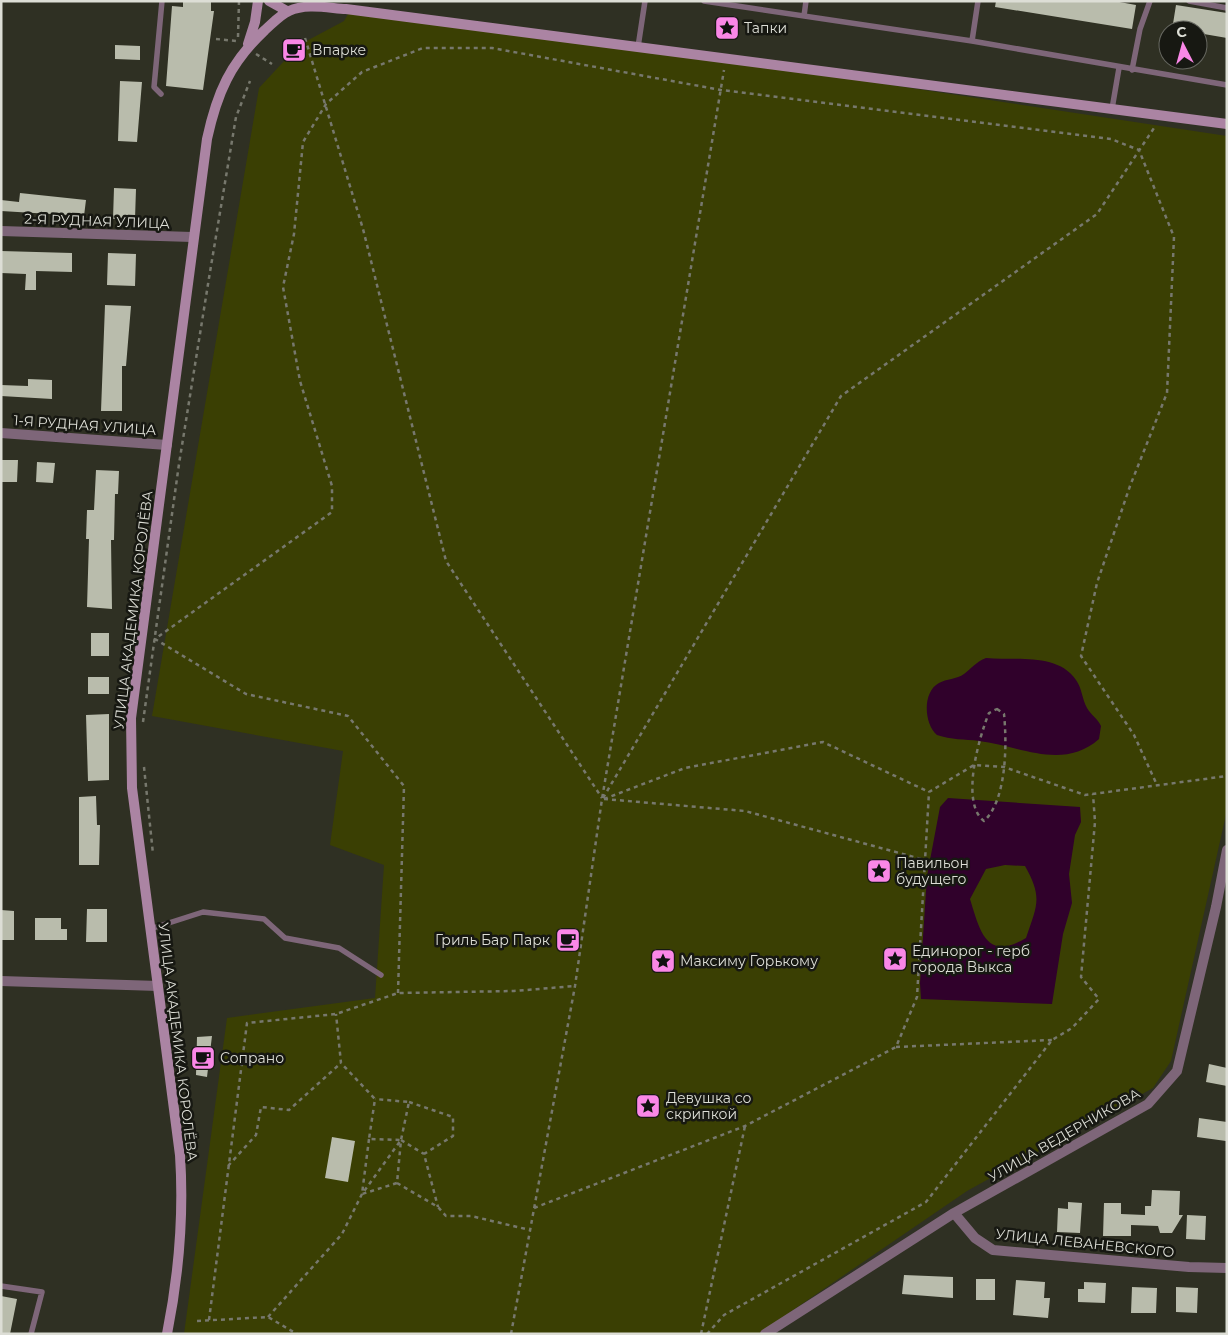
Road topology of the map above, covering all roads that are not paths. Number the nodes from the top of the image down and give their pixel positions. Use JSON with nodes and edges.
{"nodes":[{"id":1,"x":162,"y":1,"type":"edge"},
{"id":2,"x":258,"y":1,"type":"edge"},
{"id":3,"x":269,"y":1,"type":"edge"},
{"id":4,"x":645,"y":1,"type":"edge"},
{"id":5,"x":704,"y":1,"type":"edge"},
{"id":6,"x":806,"y":1,"type":"edge"},
{"id":7,"x":978,"y":1,"type":"edge"},
{"id":8,"x":1150,"y":1,"type":"edge"},
{"id":9,"x":1189,"y":1,"type":"edge"},
{"id":10,"x":306,"y":4,"type":"edge"},
{"id":11,"x":343,"y":5,"type":"edge"},
{"id":12,"x":1227,"y":8,"type":"edge"},
{"id":13,"x":287,"y":11,"type":"junction"},
{"id":14,"x":804,"y":16,"type":"junction"},
{"id":15,"x":972,"y":41,"type":"junction"},
{"id":16,"x":638,"y":47,"type":"junction"},
{"id":17,"x":250,"y":50,"type":"junction"},
{"id":18,"x":1119,"y":68,"type":"junction"},
{"id":19,"x":1132,"y":70,"type":"junction"},
{"id":20,"x":1227,"y":85,"type":"edge"},
{"id":21,"x":161,"y":94,"type":"dead end"},
{"id":22,"x":1112,"y":109,"type":"junction"},
{"id":23,"x":1227,"y":124,"type":"edge"},
{"id":24,"x":1,"y":231,"type":"edge"},
{"id":25,"x":192,"y":238,"type":"junction"},
{"id":26,"x":1,"y":433,"type":"edge"},
{"id":27,"x":167,"y":445,"type":"junction"},
{"id":28,"x":1227,"y":850,"type":"edge"},
{"id":29,"x":150,"y":929,"type":"junction"},
{"id":30,"x":381,"y":974,"type":"dead end"},
{"id":31,"x":1,"y":981,"type":"edge"},
{"id":32,"x":158,"y":986,"type":"junction"},
{"id":33,"x":954,"y":1213,"type":"junction"},
{"id":34,"x":1227,"y":1268,"type":"edge"},
{"id":35,"x":1,"y":1286,"type":"edge"},
{"id":36,"x":31,"y":1334,"type":"edge"},
{"id":37,"x":166,"y":1334,"type":"edge"},
{"id":38,"x":765,"y":1334,"type":"edge"}],
"edges":[{"from":1,"to":21,"type":"lane"},
{"from":2,"to":17,"type":"street"},
{"from":3,"to":13,"type":"street"},
{"from":4,"to":16,"type":"lane"},
{"from":5,"to":14,"type":"lane"},
{"from":6,"to":14,"type":"lane"},
{"from":7,"to":15,"type":"lane"},
{"from":8,"to":19,"type":"lane"},
{"from":9,"to":12,"type":"lane"},
{"from":10,"to":11,"type":"street"},
{"from":10,"to":13,"type":"street"},
{"from":11,"to":16,"type":"street"},
{"from":13,"to":17,"type":"street"},
{"from":14,"to":15,"type":"lane"},
{"from":15,"to":18,"type":"lane"},
{"from":16,"to":22,"type":"street"},
{"from":17,"to":25,"type":"street","name":"УЛИЦА АКАДЕМИКА КОРОЛЁВА"},
{"from":18,"to":19,"type":"lane"},
{"from":18,"to":22,"type":"lane"},
{"from":19,"to":20,"type":"lane"},
{"from":22,"to":23,"type":"street"},
{"from":24,"to":25,"type":"street","name":"2-Я РУДНАЯ УЛИЦА"},
{"from":25,"to":27,"type":"street","name":"УЛИЦА АКАДЕМИКА КОРОЛЁВА"},
{"from":26,"to":27,"type":"street","name":"1-Я РУДНАЯ УЛИЦА"},
{"from":27,"to":29,"type":"street","name":"УЛИЦА АКАДЕМИКА КОРОЛЁВА"},
{"from":28,"to":33,"type":"street","name":"УЛИЦА ВЕДЕРНИКОВА"},
{"from":29,"to":30,"type":"lane"},
{"from":29,"to":32,"type":"street","name":"УЛИЦА АКАДЕМИКА КОРОЛЁВА"},
{"from":31,"to":32,"type":"street"},
{"from":32,"to":37,"type":"street","name":"УЛИЦА АКАДЕМИКА КОРОЛЁВА"},
{"from":33,"to":34,"type":"street","name":"УЛИЦА ЛЕВАНЕВСКОГО"},
{"from":33,"to":38,"type":"street","name":"УЛИЦА ВЕДЕРНИКОВА"},
{"from":35,"to":36,"type":"lane"}]}
